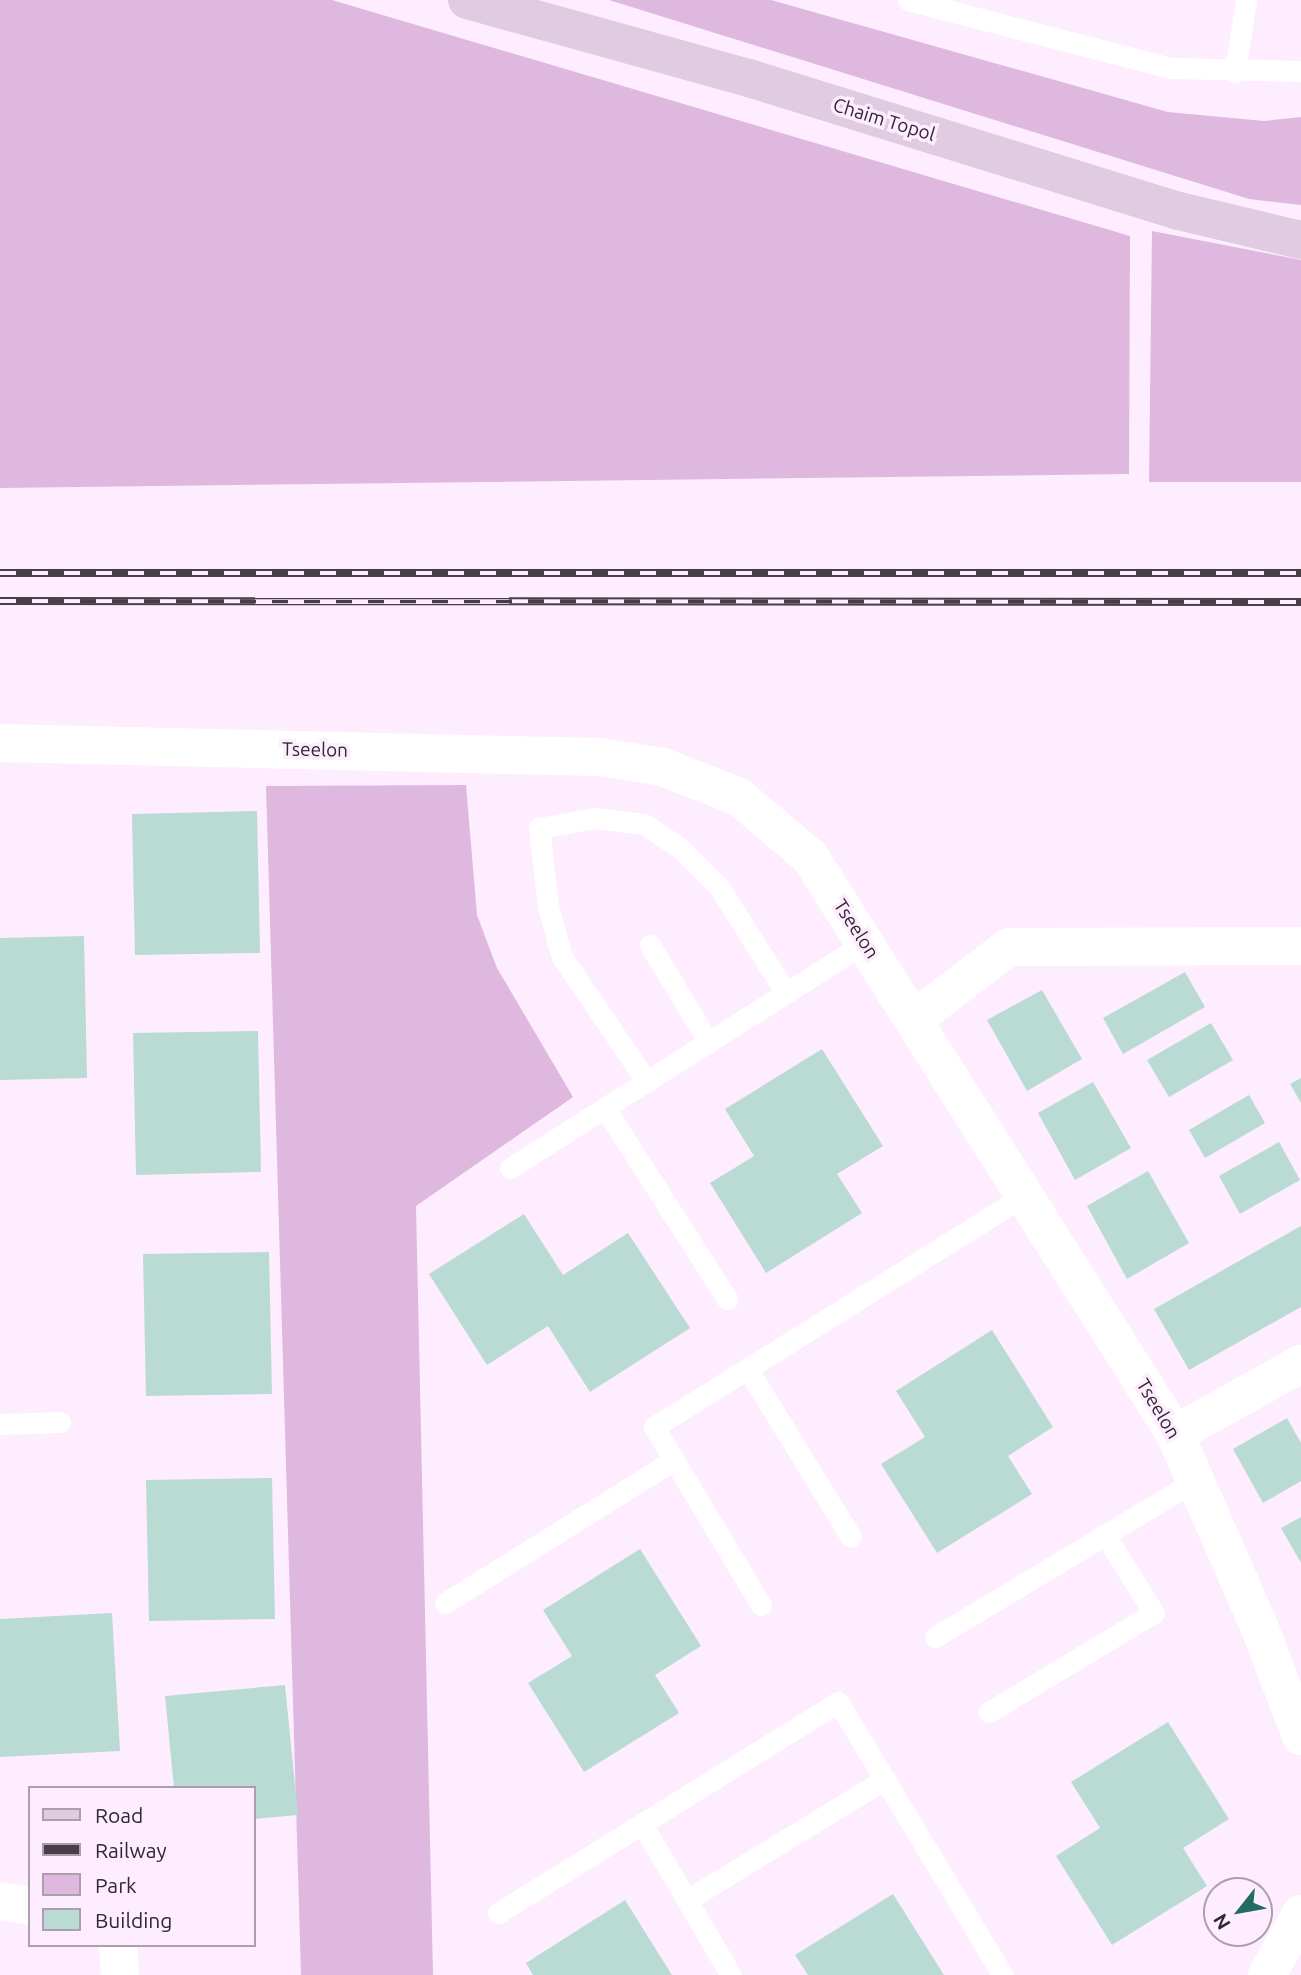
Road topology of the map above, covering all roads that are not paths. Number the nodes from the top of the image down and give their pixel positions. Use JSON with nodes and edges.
{"nodes":[{"id":1,"x":467,"y":0,"type":"edge"},
{"id":2,"x":908,"y":0,"type":"edge"},
{"id":3,"x":1246,"y":0,"type":"edge"},
{"id":4,"x":956,"y":7,"type":"edge"},
{"id":5,"x":1301,"y":71,"type":"edge"},
{"id":6,"x":1235,"y":72,"type":"junction"},
{"id":7,"x":1301,"y":240,"type":"edge"},
{"id":8,"x":0,"y":743,"type":"edge"},
{"id":9,"x":865,"y":943,"type":"junction"},
{"id":10,"x":650,"y":945,"type":"dead end"},
{"id":11,"x":1301,"y":946,"type":"edge"},
{"id":12,"x":786,"y":993,"type":"junction"},
{"id":13,"x":914,"y":1019,"type":"junction"},
{"id":14,"x":709,"y":1042,"type":"junction"},
{"id":15,"x":647,"y":1082,"type":"junction"},
{"id":16,"x":605,"y":1108,"type":"junction"},
{"id":17,"x":510,"y":1168,"type":"dead end"},
{"id":18,"x":1025,"y":1195,"type":"junction"},
{"id":19,"x":727,"y":1299,"type":"dead end"},
{"id":20,"x":1301,"y":1364,"type":"edge"},
{"id":21,"x":747,"y":1368,"type":"junction"},
{"id":22,"x":60,"y":1422,"type":"dead end"},
{"id":23,"x":0,"y":1424,"type":"edge"},
{"id":24,"x":1175,"y":1434,"type":"junction"},
{"id":25,"x":674,"y":1460,"type":"junction"},
{"id":26,"x":1195,"y":1481,"type":"junction"},
{"id":27,"x":1105,"y":1535,"type":"junction"},
{"id":28,"x":851,"y":1537,"type":"dead end"},
{"id":29,"x":445,"y":1603,"type":"dead end"},
{"id":30,"x":761,"y":1605,"type":"dead end"},
{"id":31,"x":935,"y":1637,"type":"dead end"},
{"id":32,"x":989,"y":1712,"type":"dead end"},
{"id":33,"x":1301,"y":1736,"type":"edge"},
{"id":34,"x":885,"y":1779,"type":"junction"},
{"id":35,"x":642,"y":1824,"type":"junction"},
{"id":36,"x":687,"y":1900,"type":"junction"},
{"id":37,"x":0,"y":1901,"type":"edge"},
{"id":38,"x":28,"y":1906,"type":"edge"},
{"id":39,"x":498,"y":1913,"type":"dead end"},
{"id":40,"x":1301,"y":1914,"type":"edge"},
{"id":41,"x":118,"y":1947,"type":"edge"},
{"id":42,"x":120,"y":1975,"type":"edge"},
{"id":43,"x":731,"y":1975,"type":"edge"},
{"id":44,"x":1003,"y":1975,"type":"edge"},
{"id":45,"x":1267,"y":1975,"type":"edge"}],
"edges":[{"from":1,"to":7,"type":"street","name":"Chaim Topol"},
{"from":2,"to":4,"type":"lane"},
{"from":3,"to":6,"type":"lane"},
{"from":4,"to":6,"type":"lane"},
{"from":5,"to":6,"type":"lane"},
{"from":8,"to":9,"type":"street","name":"Tseelon"},
{"from":9,"to":12,"type":"lane"},
{"from":9,"to":13,"type":"street","name":"Tseelon"},
{"from":10,"to":14,"type":"lane"},
{"from":11,"to":13,"type":"street"},
{"from":12,"to":14,"type":"lane"},
{"from":12,"to":15,"type":"lane"},
{"from":13,"to":18,"type":"street","name":"Tseelon"},
{"from":14,"to":15,"type":"lane"},
{"from":15,"to":16,"type":"lane"},
{"from":16,"to":17,"type":"lane"},
{"from":16,"to":19,"type":"lane"},
{"from":18,"to":21,"type":"lane"},
{"from":18,"to":24,"type":"street","name":"Tseelon"},
{"from":20,"to":24,"type":"street"},
{"from":21,"to":25,"type":"lane"},
{"from":21,"to":28,"type":"lane"},
{"from":22,"to":23,"type":"lane"},
{"from":24,"to":26,"type":"street","name":"Tseelon"},
{"from":25,"to":29,"type":"lane"},
{"from":25,"to":30,"type":"lane"},
{"from":26,"to":27,"type":"lane"},
{"from":26,"to":33,"type":"street","name":"Tseelon"},
{"from":27,"to":31,"type":"lane"},
{"from":27,"to":32,"type":"lane"},
{"from":34,"to":35,"type":"lane"},
{"from":34,"to":36,"type":"lane"},
{"from":34,"to":44,"type":"lane"},
{"from":35,"to":36,"type":"lane"},
{"from":35,"to":39,"type":"lane"},
{"from":36,"to":43,"type":"lane"},
{"from":37,"to":38,"type":"street"},
{"from":40,"to":45,"type":"street"},
{"from":41,"to":42,"type":"street"}]}
